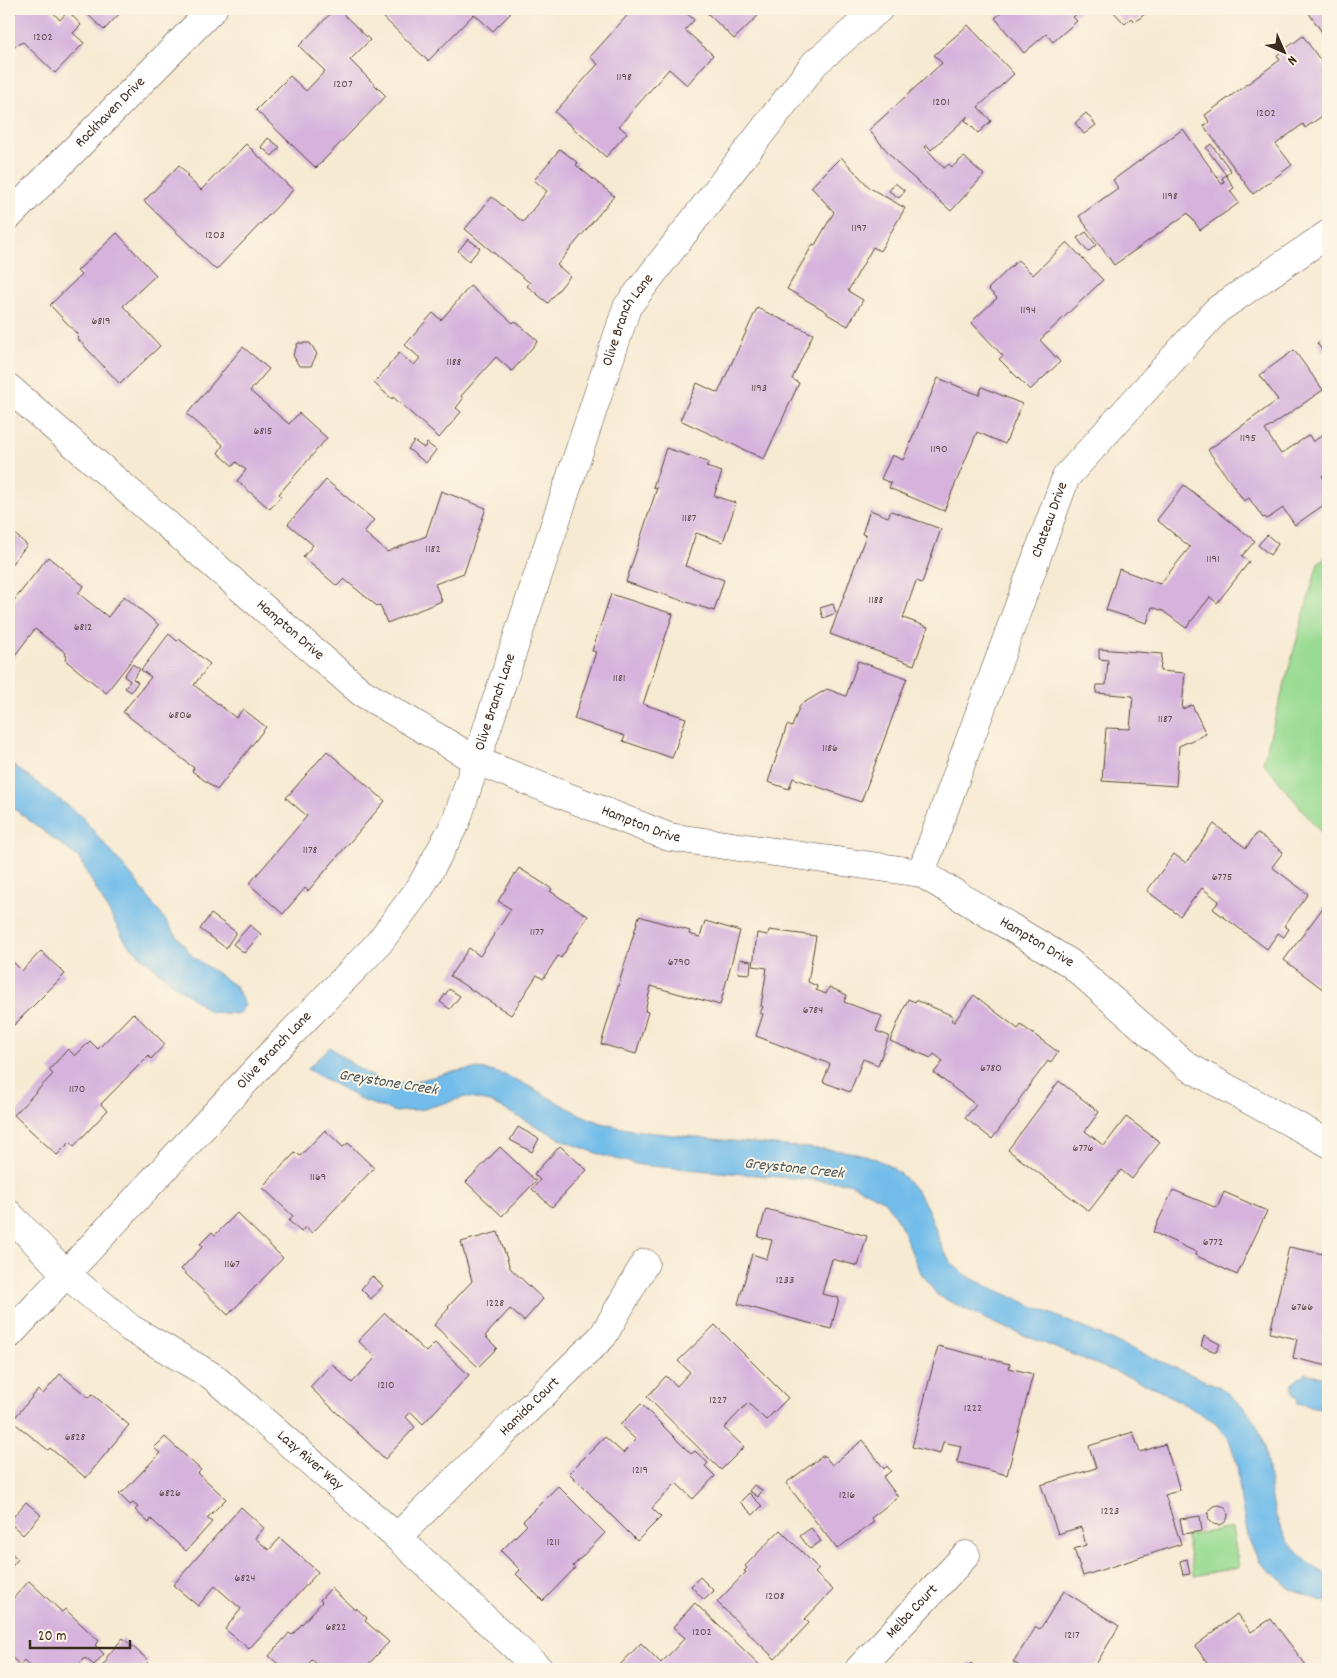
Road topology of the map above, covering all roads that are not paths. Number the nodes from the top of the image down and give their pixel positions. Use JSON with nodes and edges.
{"nodes":[{"id":1,"x":213,"y":9,"type":"edge"},
{"id":2,"x":879,"y":9,"type":"edge"},
{"id":3,"x":9,"y":216,"type":"edge"},
{"id":4,"x":1328,"y":234,"type":"edge"},
{"id":5,"x":9,"y":388,"type":"edge"},
{"id":6,"x":477,"y":761,"type":"junction"},
{"id":7,"x":921,"y":873,"type":"junction"},
{"id":8,"x":1328,"y":1143,"type":"edge"},
{"id":9,"x":9,"y":1214,"type":"edge"},
{"id":10,"x":644,"y":1262,"type":"dead end"},
{"id":11,"x":66,"y":1274,"type":"junction"},
{"id":12,"x":9,"y":1335,"type":"edge"},
{"id":13,"x":397,"y":1537,"type":"junction"},
{"id":14,"x":966,"y":1555,"type":"dead end"},
{"id":15,"x":539,"y":1669,"type":"edge"},
{"id":16,"x":859,"y":1669,"type":"edge"}],
"edges":[{"from":1,"to":3,"type":"street","name":"Rockhaven Drive"},
{"from":2,"to":6,"type":"street","name":"Olive Branch Lane"},
{"from":4,"to":7,"type":"street","name":"Chateau Drive"},
{"from":5,"to":6,"type":"street","name":"Hampton Drive"},
{"from":6,"to":7,"type":"street","name":"Hampton Drive"},
{"from":6,"to":11,"type":"street","name":"Olive Branch Lane"},
{"from":7,"to":8,"type":"street","name":"Hampton Drive"},
{"from":9,"to":11,"type":"street","name":"Lazy River Way"},
{"from":10,"to":13,"type":"street","name":"Hamida Court"},
{"from":11,"to":12,"type":"street","name":"Olive Branch Lane"},
{"from":11,"to":13,"type":"street","name":"Lazy River Way"},
{"from":13,"to":15,"type":"street","name":"Lazy River Way"},
{"from":14,"to":16,"type":"street","name":"Melba Court"}]}
